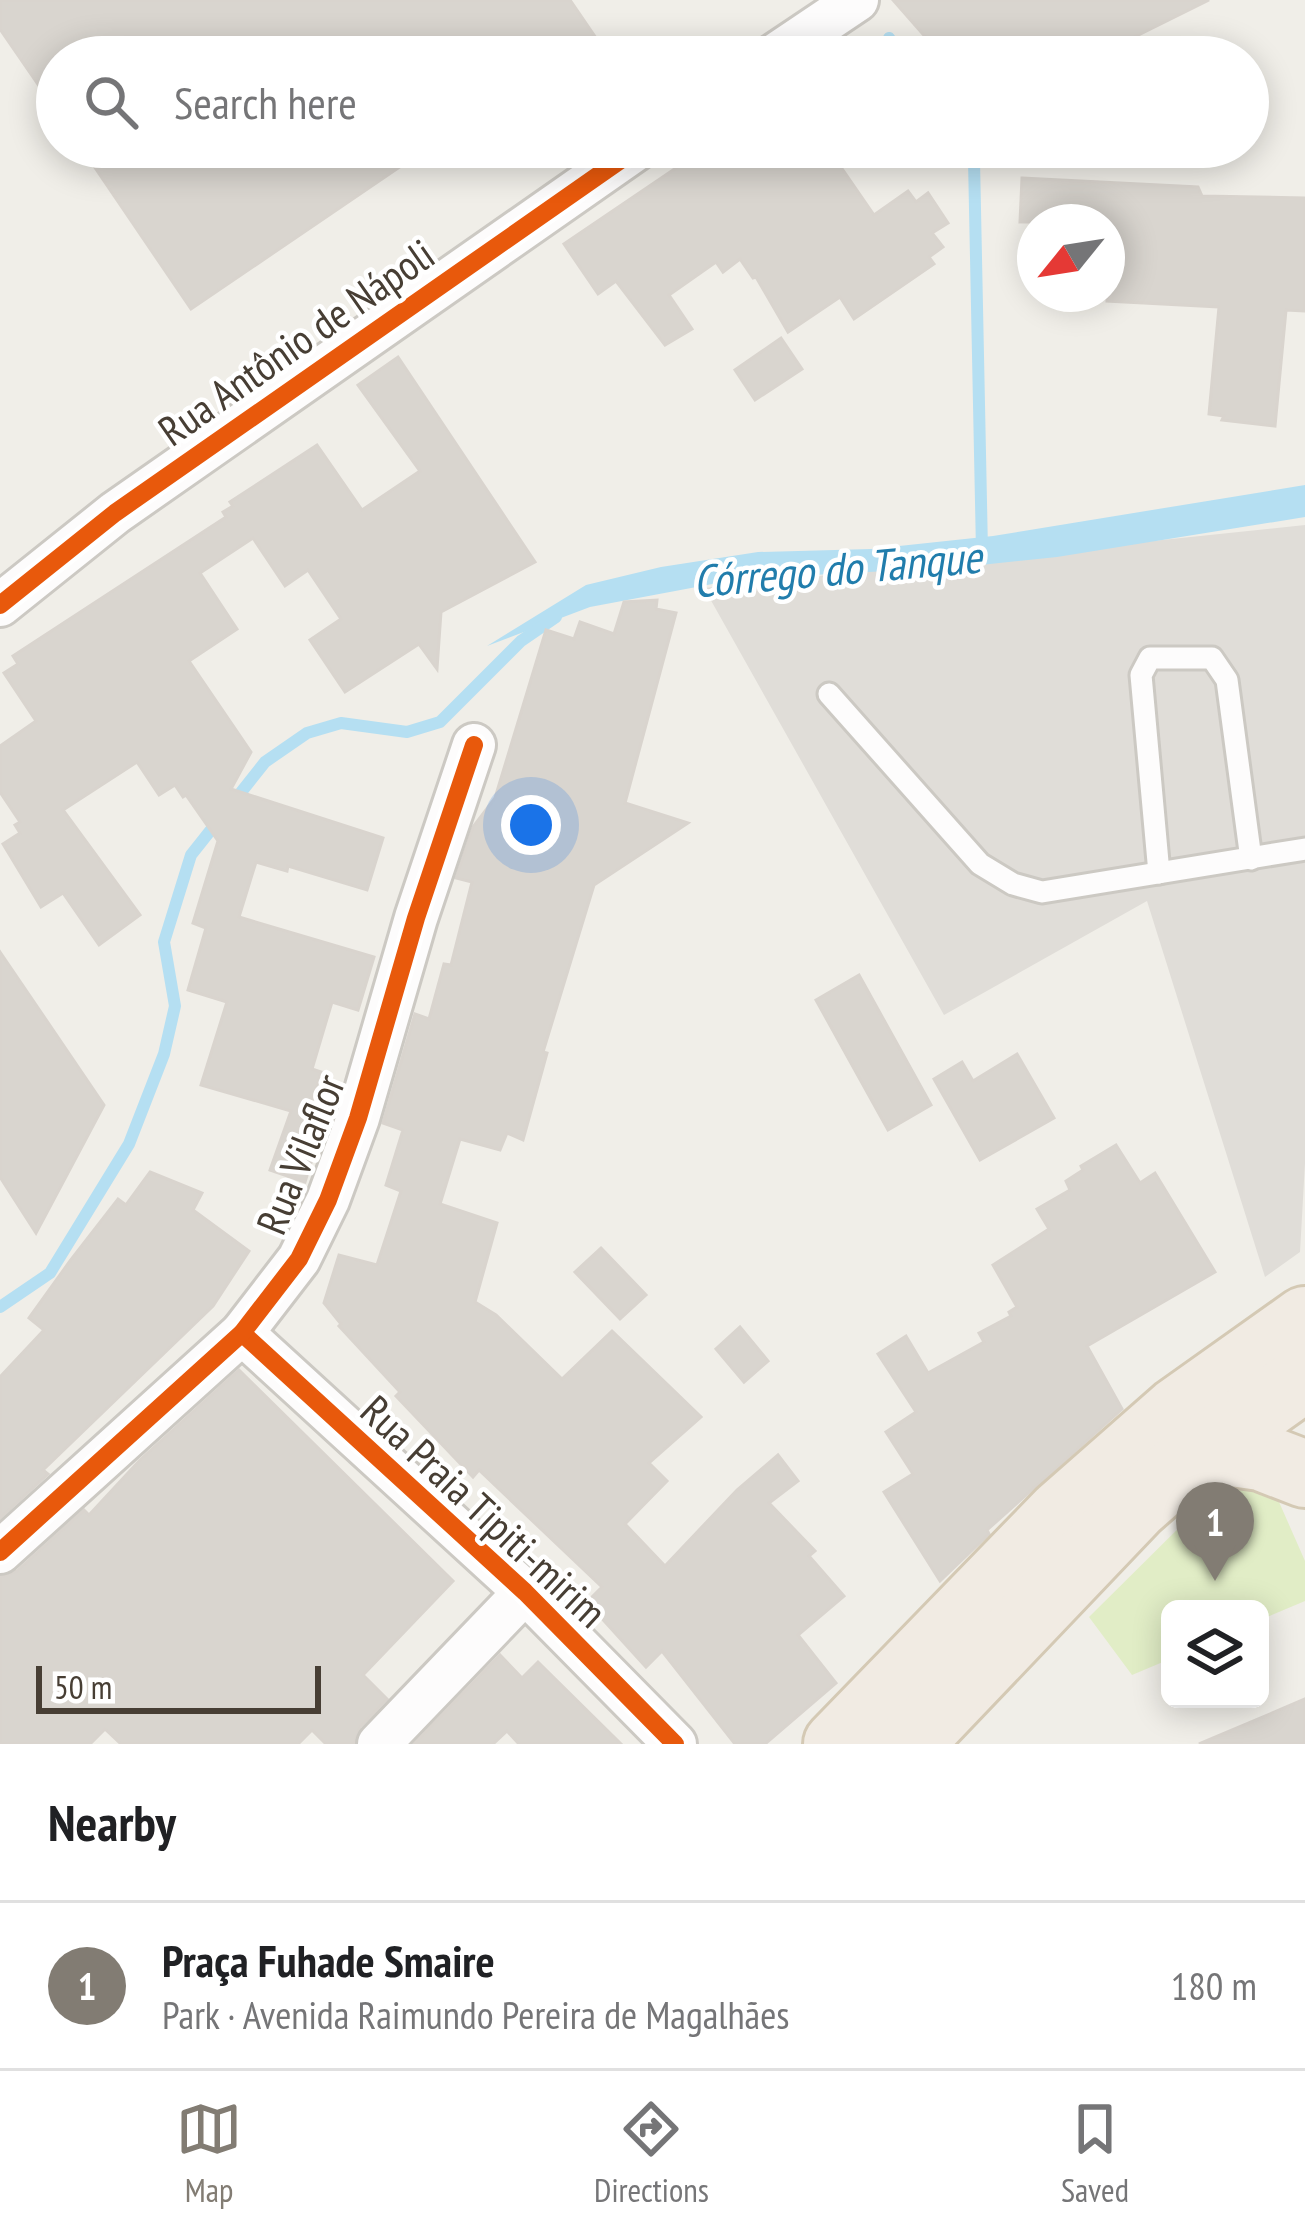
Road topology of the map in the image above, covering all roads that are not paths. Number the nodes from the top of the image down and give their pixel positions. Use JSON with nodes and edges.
{"nodes":[{"id":1,"x":857,"y":0,"type":"edge"},
{"id":2,"x":803,"y":36,"type":"edge"},
{"id":3,"x":609,"y":168,"type":"edge"},
{"id":4,"x":0,"y":605,"type":"edge"},
{"id":5,"x":829,"y":694,"type":"dead end"},
{"id":6,"x":474,"y":745,"type":"dead end"},
{"id":7,"x":1305,"y":849,"type":"edge"},
{"id":8,"x":1251,"y":859,"type":"junction"},
{"id":9,"x":1160,"y":873,"type":"junction"},
{"id":10,"x":1305,"y":1320,"type":"edge"},
{"id":11,"x":242,"y":1334,"type":"junction"},
{"id":12,"x":1297,"y":1373,"type":"edge"},
{"id":13,"x":1204,"y":1449,"type":"junction"},
{"id":14,"x":1305,"y":1474,"type":"edge"},
{"id":15,"x":0,"y":1552,"type":"edge"},
{"id":16,"x":525,"y":1592,"type":"junction"},
{"id":17,"x":874,"y":1737,"type":"edge"},
{"id":18,"x":379,"y":1744,"type":"edge"},
{"id":19,"x":675,"y":1744,"type":"edge"}],
"edges":[{"from":1,"to":2,"type":"street"},
{"from":3,"to":4,"type":"street","name":"Rua Antônio de Nápoli"},
{"from":5,"to":9,"type":"lane"},
{"from":6,"to":11,"type":"street","name":"Rua Vilaflor"},
{"from":7,"to":8,"type":"lane"},
{"from":8,"to":9,"type":"lane"},
{"from":8,"to":9,"type":"lane"},
{"from":10,"to":17,"type":"main road"},
{"from":11,"to":15,"type":"street","name":"Rua Vilaflor"},
{"from":11,"to":16,"type":"street","name":"Rua Praia Tipiti-mirim"},
{"from":12,"to":13,"type":"main road"},
{"from":13,"to":14,"type":"main road"},
{"from":13,"to":17,"type":"main road"},
{"from":16,"to":18,"type":"street"},
{"from":16,"to":19,"type":"street","name":"Rua Praia Tipiti-mirim"}]}
